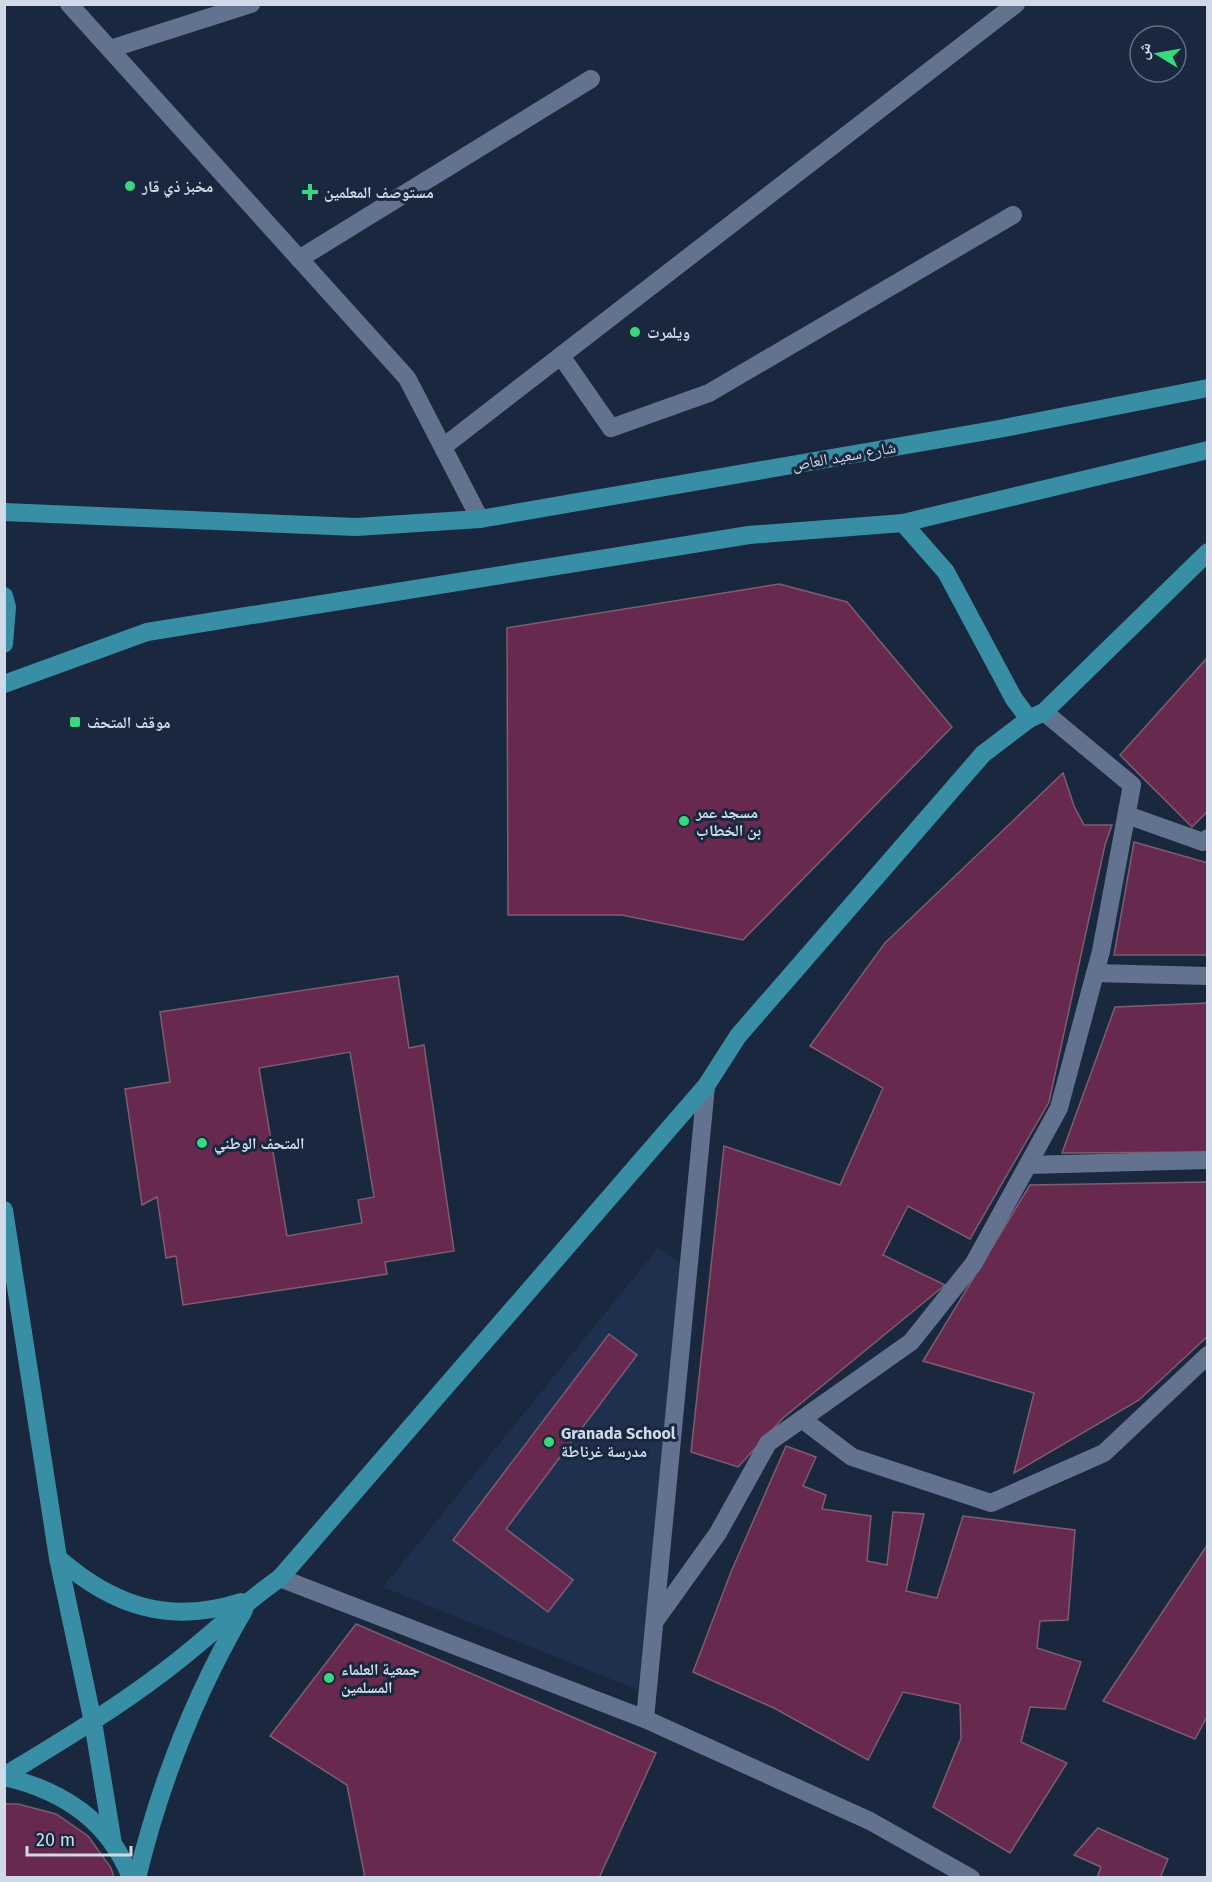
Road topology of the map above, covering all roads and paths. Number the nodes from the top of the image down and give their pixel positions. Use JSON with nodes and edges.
{"nodes":[{"id":1,"x":69,"y":4,"type":"edge"},
{"id":2,"x":251,"y":4,"type":"edge"},
{"id":3,"x":1016,"y":4,"type":"edge"},
{"id":4,"x":110,"y":49,"type":"junction"},
{"id":5,"x":591,"y":79,"type":"dead end"},
{"id":6,"x":1013,"y":214,"type":"dead end"},
{"id":7,"x":299,"y":259,"type":"junction"},
{"id":8,"x":561,"y":356,"type":"junction"},
{"id":9,"x":1208,"y":388,"type":"edge"},
{"id":10,"x":443,"y":447,"type":"junction"},
{"id":11,"x":1208,"y":450,"type":"edge"},
{"id":12,"x":4,"y":512,"type":"edge"},
{"id":13,"x":480,"y":519,"type":"junction"},
{"id":14,"x":903,"y":523,"type":"junction"},
{"id":15,"x":1208,"y":552,"type":"edge"},
{"id":16,"x":4,"y":596,"type":"edge"},
{"id":17,"x":4,"y":644,"type":"edge"},
{"id":18,"x":4,"y":684,"type":"edge"},
{"id":19,"x":1036,"y":716,"type":"junction"},
{"id":20,"x":1127,"y":815,"type":"junction"},
{"id":21,"x":1208,"y":838,"type":"edge"},
{"id":22,"x":1095,"y":974,"type":"junction"},
{"id":23,"x":1208,"y":976,"type":"edge"},
{"id":24,"x":706,"y":1086,"type":"junction"},
{"id":25,"x":1208,"y":1160,"type":"edge"},
{"id":26,"x":1028,"y":1165,"type":"junction"},
{"id":27,"x":4,"y":1210,"type":"edge"},
{"id":28,"x":1208,"y":1355,"type":"edge"},
{"id":29,"x":803,"y":1420,"type":"junction"},
{"id":30,"x":58,"y":1558,"type":"junction"},
{"id":31,"x":280,"y":1578,"type":"junction"},
{"id":32,"x":251,"y":1599,"type":"junction"},
{"id":33,"x":655,"y":1621,"type":"junction"},
{"id":34,"x":645,"y":1719,"type":"junction"},
{"id":35,"x":93,"y":1722,"type":"junction"},
{"id":36,"x":4,"y":1776,"type":"edge"},
{"id":37,"x":113,"y":1844,"type":"junction"},
{"id":38,"x":131,"y":1878,"type":"edge"},
{"id":39,"x":137,"y":1878,"type":"edge"},
{"id":40,"x":970,"y":1878,"type":"edge"}],
"edges":[{"from":1,"to":4,"type":"street"},
{"from":2,"to":4,"type":"street"},
{"from":3,"to":8,"type":"street"},
{"from":4,"to":7,"type":"street"},
{"from":5,"to":7,"type":"street"},
{"from":6,"to":8,"type":"street"},
{"from":7,"to":10,"type":"street"},
{"from":8,"to":10,"type":"street"},
{"from":9,"to":13,"type":"main road","name":"شارع سعيد العاص"},
{"from":10,"to":13,"type":"street"},
{"from":11,"to":14,"type":"main road"},
{"from":12,"to":13,"type":"main road","name":"شارع سعيد العاص"},
{"from":14,"to":18,"type":"main road"},
{"from":14,"to":19,"type":"main road"},
{"from":15,"to":19,"type":"main road"},
{"from":16,"to":17,"type":"main road"},
{"from":19,"to":20,"type":"street"},
{"from":19,"to":24,"type":"main road"},
{"from":20,"to":21,"type":"street"},
{"from":20,"to":22,"type":"street"},
{"from":22,"to":23,"type":"street"},
{"from":22,"to":26,"type":"street"},
{"from":24,"to":31,"type":"main road"},
{"from":24,"to":33,"type":"street"},
{"from":25,"to":26,"type":"street"},
{"from":26,"to":29,"type":"street"},
{"from":27,"to":30,"type":"main road"},
{"from":28,"to":29,"type":"street"},
{"from":29,"to":33,"type":"street"},
{"from":30,"to":32,"type":"main road"},
{"from":30,"to":35,"type":"main road"},
{"from":31,"to":32,"type":"main road"},
{"from":31,"to":34,"type":"street"},
{"from":32,"to":35,"type":"main road"},
{"from":32,"to":39,"type":"main road"},
{"from":33,"to":34,"type":"street"},
{"from":34,"to":40,"type":"street"},
{"from":35,"to":36,"type":"main road"},
{"from":35,"to":37,"type":"main road"},
{"from":36,"to":37,"type":"main road"},
{"from":37,"to":38,"type":"main road"}]}
